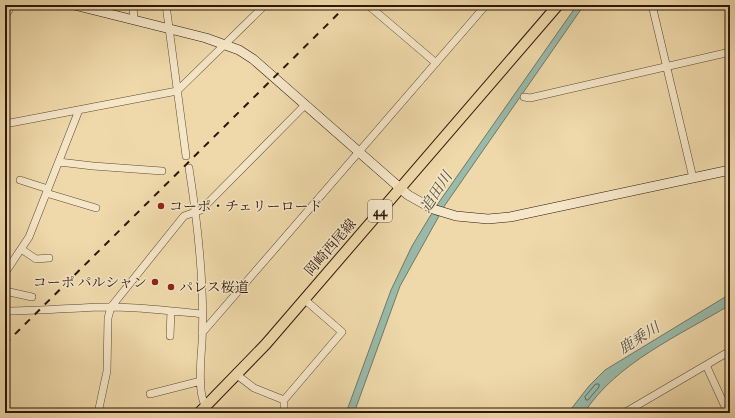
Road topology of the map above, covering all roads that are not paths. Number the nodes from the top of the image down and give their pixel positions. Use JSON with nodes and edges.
{"nodes":[{"id":1,"x":12,"y":5,"type":"edge"},
{"id":2,"x":74,"y":5,"type":"edge"},
{"id":3,"x":133,"y":5,"type":"edge"},
{"id":4,"x":166,"y":5,"type":"edge"},
{"id":5,"x":265,"y":5,"type":"edge"},
{"id":6,"x":368,"y":5,"type":"edge"},
{"id":7,"x":486,"y":5,"type":"edge"},
{"id":8,"x":558,"y":5,"type":"edge"},
{"id":9,"x":652,"y":5,"type":"edge"},
{"id":10,"x":5,"y":16,"type":"edge"},
{"id":11,"x":134,"y":20,"type":"junction"},
{"id":12,"x":169,"y":29,"type":"junction"},
{"id":13,"x":225,"y":45,"type":"junction"},
{"id":14,"x":730,"y":52,"type":"edge"},
{"id":15,"x":436,"y":63,"type":"junction"},
{"id":16,"x":667,"y":66,"type":"junction"},
{"id":17,"x":177,"y":91,"type":"junction"},
{"id":18,"x":524,"y":97,"type":"dead end"},
{"id":19,"x":305,"y":105,"type":"junction"},
{"id":20,"x":79,"y":110,"type":"junction"},
{"id":21,"x":5,"y":124,"type":"edge"},
{"id":22,"x":359,"y":152,"type":"junction"},
{"id":23,"x":186,"y":156,"type":"dead end"},
{"id":24,"x":58,"y":162,"type":"junction"},
{"id":25,"x":189,"y":168,"type":"dead end"},
{"id":26,"x":730,"y":170,"type":"edge"},
{"id":27,"x":162,"y":171,"type":"dead end"},
{"id":28,"x":693,"y":178,"type":"junction"},
{"id":29,"x":20,"y":180,"type":"dead end"},
{"id":30,"x":400,"y":189,"type":"junction"},
{"id":31,"x":47,"y":191,"type":"junction"},
{"id":32,"x":96,"y":208,"type":"dead end"},
{"id":33,"x":196,"y":212,"type":"junction"},
{"id":34,"x":21,"y":249,"type":"junction"},
{"id":35,"x":49,"y":258,"type":"dead end"},
{"id":36,"x":5,"y":273,"type":"edge"},
{"id":37,"x":5,"y":291,"type":"edge"},
{"id":38,"x":32,"y":297,"type":"dead end"},
{"id":39,"x":304,"y":299,"type":"junction"},
{"id":40,"x":111,"y":307,"type":"junction"},
{"id":41,"x":5,"y":311,"type":"edge"},
{"id":42,"x":171,"y":311,"type":"junction"},
{"id":43,"x":203,"y":314,"type":"junction"},
{"id":44,"x":202,"y":333,"type":"junction"},
{"id":45,"x":170,"y":336,"type":"dead end"},
{"id":46,"x":730,"y":351,"type":"edge"},
{"id":47,"x":706,"y":365,"type":"junction"},
{"id":48,"x":237,"y":375,"type":"junction"},
{"id":49,"x":201,"y":381,"type":"junction"},
{"id":50,"x":150,"y":394,"type":"dead end"},
{"id":51,"x":284,"y":400,"type":"junction"},
{"id":52,"x":202,"y":410,"type":"edge"},
{"id":53,"x":98,"y":413,"type":"edge"},
{"id":54,"x":284,"y":413,"type":"edge"},
{"id":55,"x":624,"y":413,"type":"edge"},
{"id":56,"x":728,"y":413,"type":"edge"}],
"edges":[{"from":1,"to":10,"type":"street"},
{"from":2,"to":11,"type":"street"},
{"from":3,"to":11,"type":"street"},
{"from":4,"to":12,"type":"street"},
{"from":5,"to":13,"type":"street"},
{"from":6,"to":15,"type":"street"},
{"from":7,"to":15,"type":"street"},
{"from":8,"to":30,"type":"main road","name":"岡崎西尾線","number":"44"},
{"from":9,"to":16,"type":"street"},
{"from":11,"to":12,"type":"street"},
{"from":12,"to":13,"type":"street"},
{"from":12,"to":17,"type":"street"},
{"from":13,"to":17,"type":"street"},
{"from":13,"to":19,"type":"street"},
{"from":14,"to":16,"type":"street"},
{"from":15,"to":22,"type":"street"},
{"from":16,"to":18,"type":"street"},
{"from":16,"to":28,"type":"street"},
{"from":17,"to":20,"type":"street"},
{"from":17,"to":23,"type":"street"},
{"from":19,"to":22,"type":"street"},
{"from":19,"to":33,"type":"street"},
{"from":20,"to":21,"type":"street"},
{"from":20,"to":24,"type":"street"},
{"from":22,"to":30,"type":"street"},
{"from":22,"to":44,"type":"street"},
{"from":24,"to":27,"type":"street"},
{"from":24,"to":31,"type":"street"},
{"from":25,"to":33,"type":"street"},
{"from":26,"to":28,"type":"street"},
{"from":28,"to":30,"type":"street"},
{"from":29,"to":31,"type":"street"},
{"from":30,"to":39,"type":"main road","name":"岡崎西尾線","number":"44"},
{"from":31,"to":32,"type":"street"},
{"from":31,"to":34,"type":"street"},
{"from":33,"to":40,"type":"street"},
{"from":33,"to":43,"type":"street"},
{"from":34,"to":35,"type":"street"},
{"from":34,"to":36,"type":"street"},
{"from":37,"to":38,"type":"street"},
{"from":39,"to":48,"type":"main road","name":"岡崎西尾線","number":"44"},
{"from":39,"to":51,"type":"street"},
{"from":40,"to":41,"type":"street"},
{"from":40,"to":42,"type":"street"},
{"from":40,"to":53,"type":"street"},
{"from":42,"to":43,"type":"street"},
{"from":42,"to":45,"type":"street"},
{"from":43,"to":44,"type":"street"},
{"from":44,"to":49,"type":"street"},
{"from":46,"to":47,"type":"street"},
{"from":47,"to":55,"type":"street"},
{"from":47,"to":56,"type":"street"},
{"from":48,"to":51,"type":"street"},
{"from":48,"to":52,"type":"main road","name":"岡崎西尾線","number":"44"},
{"from":49,"to":50,"type":"street"},
{"from":49,"to":52,"type":"street"},
{"from":51,"to":54,"type":"street"}]}
